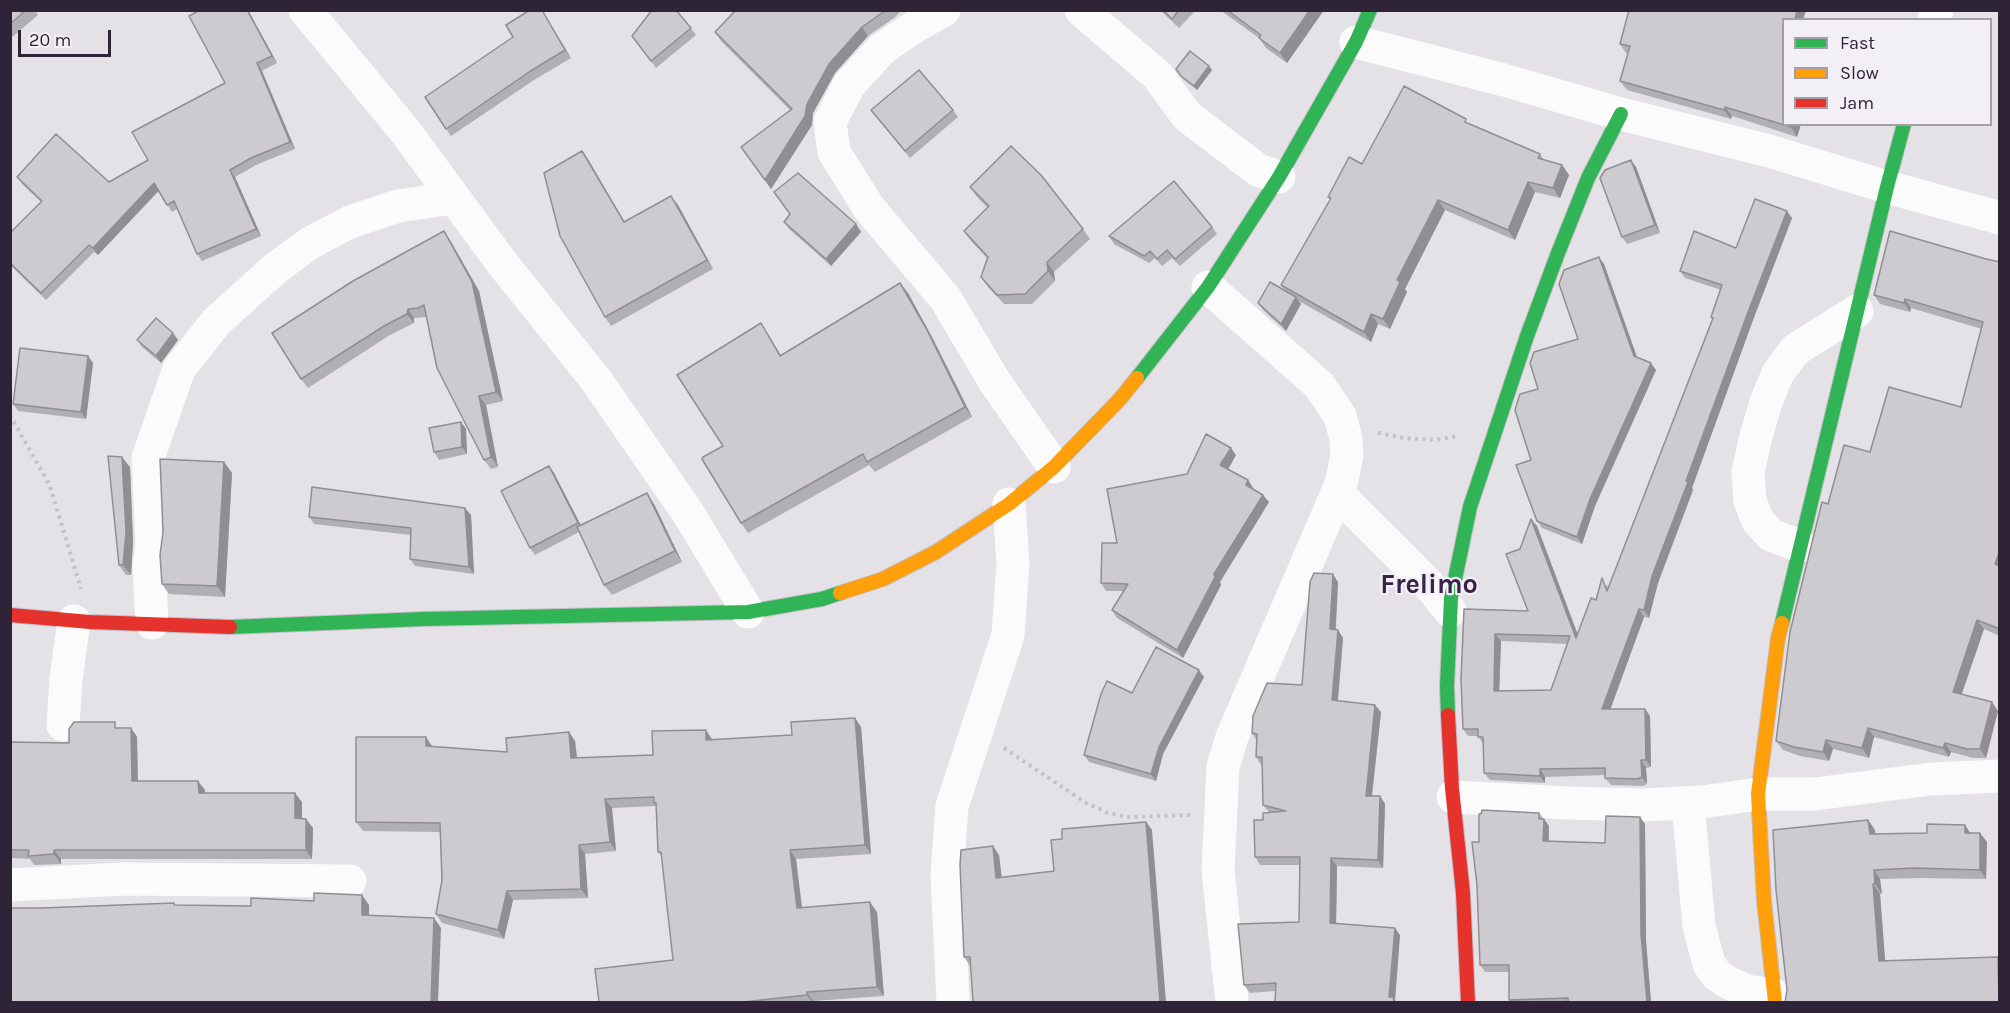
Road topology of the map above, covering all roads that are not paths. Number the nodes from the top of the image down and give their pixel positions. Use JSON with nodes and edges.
{"nodes":[{"id":1,"x":305,"y":10,"type":"edge"},
{"id":2,"x":944,"y":10,"type":"edge"},
{"id":3,"x":1081,"y":10,"type":"edge"},
{"id":4,"x":1370,"y":10,"type":"edge"},
{"id":5,"x":1356,"y":42,"type":"junction"},
{"id":6,"x":1621,"y":114,"type":"junction"},
{"id":7,"x":1903,"y":126,"type":"edge"},
{"id":8,"x":1279,"y":177,"type":"junction"},
{"id":9,"x":1887,"y":187,"type":"junction"},
{"id":10,"x":454,"y":198,"type":"junction"},
{"id":11,"x":2000,"y":218,"type":"edge"},
{"id":12,"x":1208,"y":288,"type":"junction"},
{"id":13,"x":1857,"y":311,"type":"junction"},
{"id":14,"x":1054,"y":467,"type":"junction"},
{"id":15,"x":1338,"y":493,"type":"junction"},
{"id":16,"x":1009,"y":504,"type":"junction"},
{"id":17,"x":1800,"y":546,"type":"junction"},
{"id":18,"x":1450,"y":611,"type":"junction"},
{"id":19,"x":748,"y":612,"type":"junction"},
{"id":20,"x":10,"y":615,"type":"edge"},
{"id":21,"x":82,"y":621,"type":"junction"},
{"id":22,"x":152,"y":623,"type":"junction"},
{"id":23,"x":63,"y":725,"type":"dead end"},
{"id":24,"x":2000,"y":776,"type":"edge"},
{"id":25,"x":1758,"y":794,"type":"junction"},
{"id":26,"x":1453,"y":797,"type":"junction"},
{"id":27,"x":1688,"y":803,"type":"junction"},
{"id":28,"x":350,"y":881,"type":"dead end"},
{"id":29,"x":10,"y":885,"type":"edge"},
{"id":30,"x":1775,"y":999,"type":"edge"},
{"id":31,"x":953,"y":1002,"type":"edge"},
{"id":32,"x":1232,"y":1002,"type":"edge"},
{"id":33,"x":1468,"y":1002,"type":"edge"}],
"edges":[{"from":1,"to":10,"type":"street"},
{"from":2,"to":14,"type":"street"},
{"from":3,"to":8,"type":"street"},
{"from":4,"to":5,"type":"street"},
{"from":5,"to":6,"type":"street"},
{"from":5,"to":8,"type":"street"},
{"from":6,"to":9,"type":"street"},
{"from":6,"to":18,"type":"street"},
{"from":7,"to":9,"type":"street"},
{"from":8,"to":12,"type":"street"},
{"from":9,"to":11,"type":"street"},
{"from":9,"to":13,"type":"street"},
{"from":10,"to":19,"type":"street"},
{"from":10,"to":22,"type":"street"},
{"from":12,"to":14,"type":"street"},
{"from":12,"to":15,"type":"street"},
{"from":13,"to":17,"type":"street"},
{"from":13,"to":17,"type":"street"},
{"from":14,"to":16,"type":"street"},
{"from":15,"to":18,"type":"street"},
{"from":15,"to":32,"type":"street"},
{"from":16,"to":19,"type":"street"},
{"from":16,"to":31,"type":"street"},
{"from":17,"to":25,"type":"street"},
{"from":18,"to":26,"type":"street"},
{"from":19,"to":22,"type":"street"},
{"from":20,"to":21,"type":"street"},
{"from":21,"to":22,"type":"street"},
{"from":21,"to":23,"type":"street"},
{"from":24,"to":25,"type":"street"},
{"from":25,"to":27,"type":"street"},
{"from":25,"to":30,"type":"street"},
{"from":26,"to":27,"type":"street"},
{"from":26,"to":33,"type":"street"},
{"from":27,"to":30,"type":"street"},
{"from":28,"to":29,"type":"street"}]}
